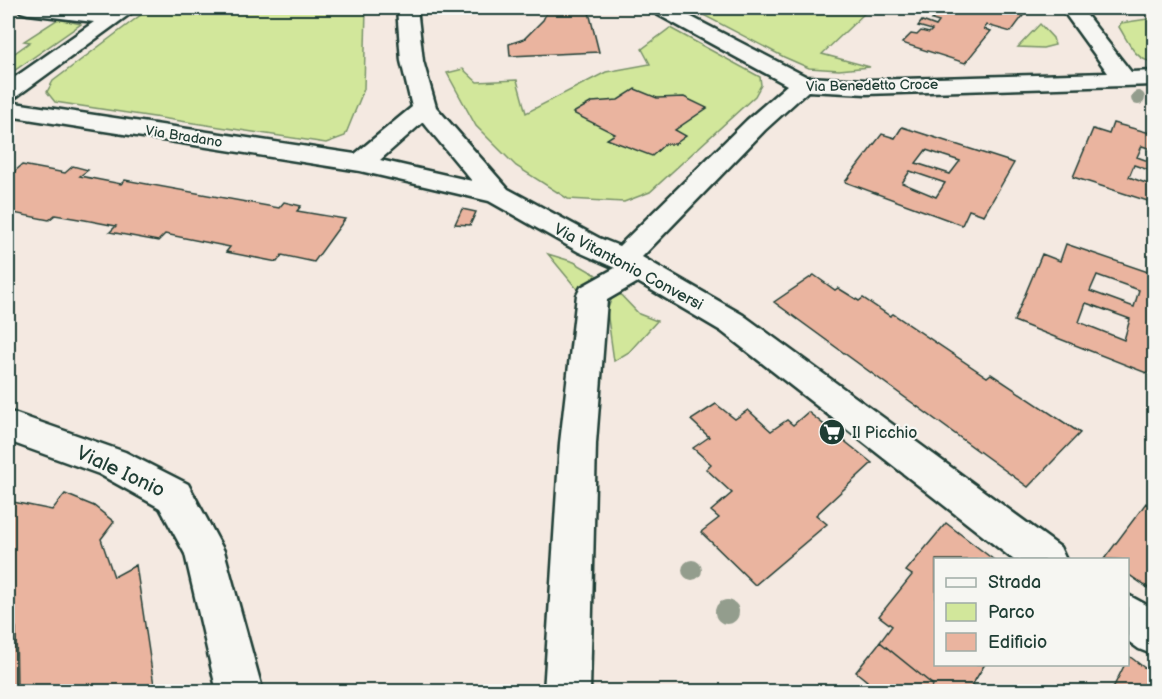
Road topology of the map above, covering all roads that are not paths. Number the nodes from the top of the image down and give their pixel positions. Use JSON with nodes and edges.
{"nodes":[{"id":1,"x":28,"y":8,"type":"edge"},
{"id":2,"x":407,"y":8,"type":"edge"},
{"id":3,"x":660,"y":8,"type":"edge"},
{"id":4,"x":1071,"y":8,"type":"edge"},
{"id":5,"x":120,"y":13,"type":"edge"},
{"id":6,"x":1124,"y":78,"type":"junction"},
{"id":7,"x":1155,"y":78,"type":"edge"},
{"id":8,"x":802,"y":84,"type":"junction"},
{"id":9,"x":8,"y":92,"type":"edge"},
{"id":10,"x":8,"y":110,"type":"edge"},
{"id":11,"x":424,"y":110,"type":"junction"},
{"id":12,"x":360,"y":163,"type":"junction"},
{"id":13,"x":498,"y":195,"type":"junction"},
{"id":14,"x":630,"y":263,"type":"junction"},
{"id":15,"x":8,"y":426,"type":"edge"},
{"id":16,"x":1043,"y":558,"type":"edge"},
{"id":17,"x":1129,"y":617,"type":"edge"},
{"id":18,"x":1155,"y":634,"type":"edge"},
{"id":19,"x":240,"y":692,"type":"edge"},
{"id":20,"x":567,"y":692,"type":"edge"}],
"edges":[{"from":1,"to":5,"type":"street"},
{"from":2,"to":11,"type":"street","name":"Via Vitantonio Conversi"},
{"from":3,"to":8,"type":"street"},
{"from":4,"to":6,"type":"street"},
{"from":5,"to":9,"type":"street"},
{"from":6,"to":7,"type":"street","name":"Via Benedetto Croce"},
{"from":6,"to":8,"type":"street","name":"Via Benedetto Croce"},
{"from":8,"to":14,"type":"street","name":"Via Benedetto Croce"},
{"from":10,"to":12,"type":"street","name":"Via Bradano"},
{"from":11,"to":12,"type":"street"},
{"from":11,"to":13,"type":"street","name":"Via Vitantonio Conversi"},
{"from":12,"to":13,"type":"street","name":"Via Bradano"},
{"from":13,"to":14,"type":"street","name":"Via Vitantonio Conversi"},
{"from":14,"to":16,"type":"street","name":"Via Vitantonio Conversi"},
{"from":14,"to":20,"type":"street","name":"Via Benedetto Croce"},
{"from":15,"to":19,"type":"street","name":"Viale Ionio"},
{"from":17,"to":18,"type":"street"}]}
